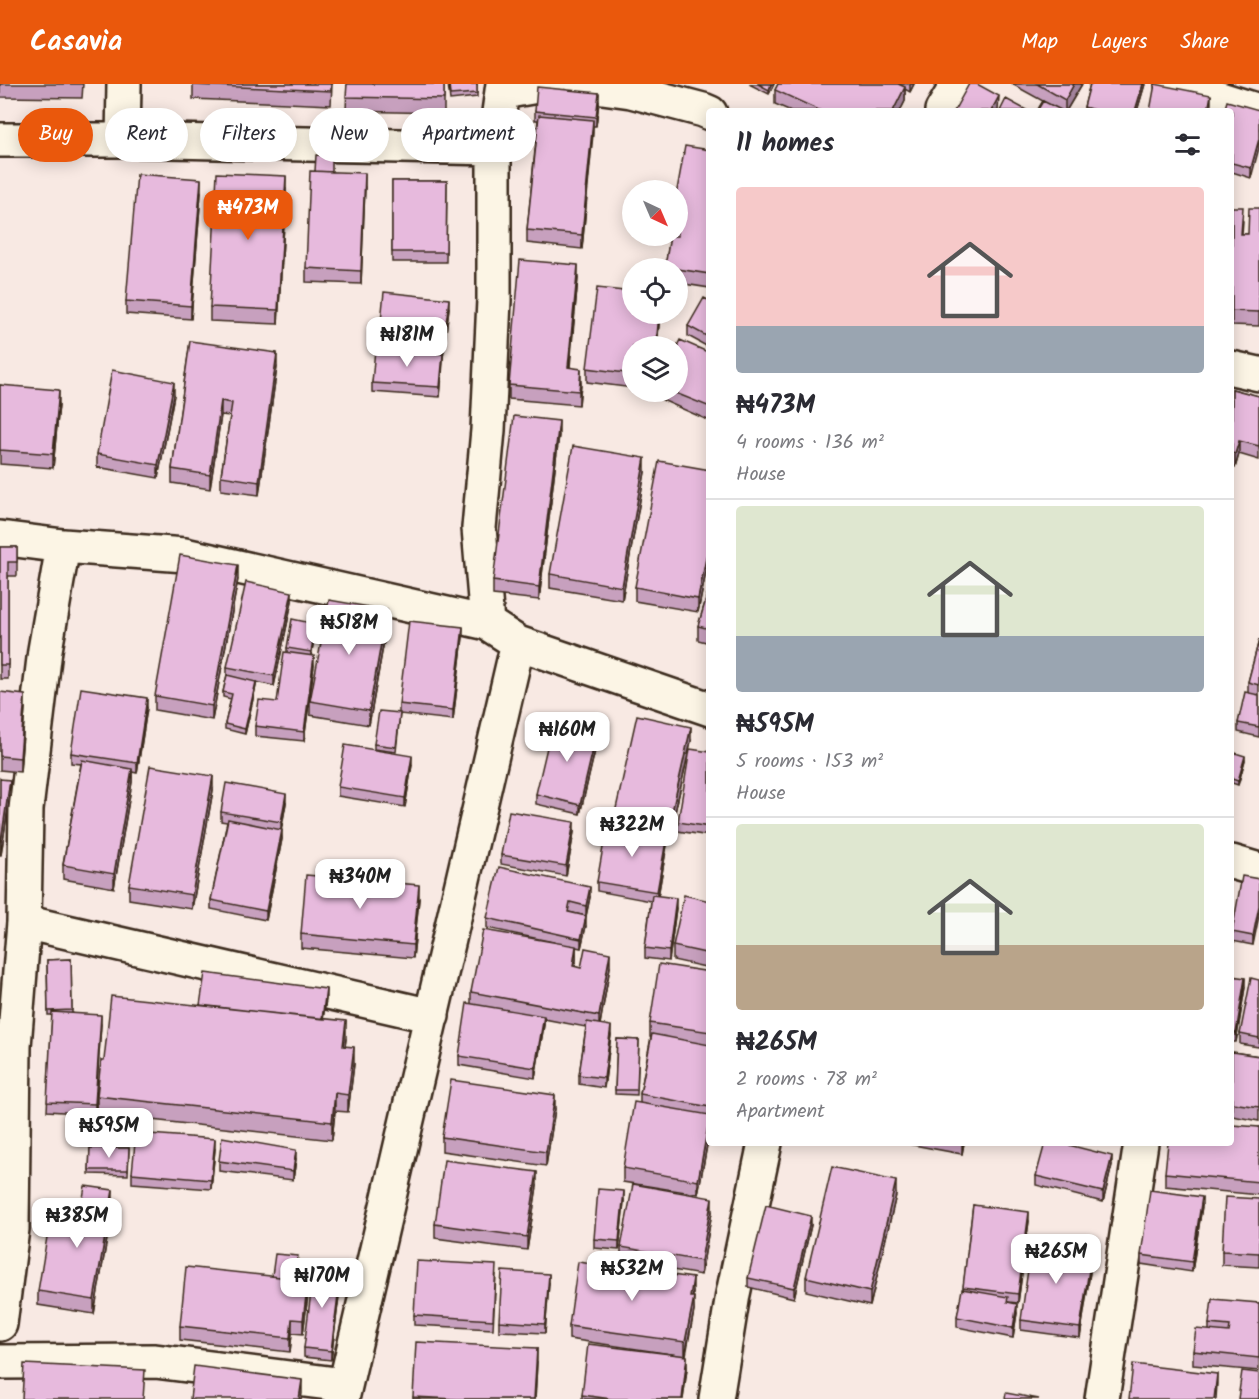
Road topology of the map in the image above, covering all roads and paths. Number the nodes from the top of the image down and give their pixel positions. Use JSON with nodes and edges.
{"nodes":[{"id":1,"x":124,"y":84,"type":"edge"},
{"id":2,"x":549,"y":84,"type":"edge"},
{"id":3,"x":580,"y":84,"type":"edge"},
{"id":4,"x":958,"y":84,"type":"edge"},
{"id":5,"x":1172,"y":84,"type":"edge"},
{"id":6,"x":503,"y":88,"type":"edge"},
{"id":7,"x":124,"y":108,"type":"edge"},
{"id":8,"x":500,"y":108,"type":"edge"},
{"id":9,"x":944,"y":108,"type":"edge"},
{"id":10,"x":1259,"y":111,"type":"edge"},
{"id":11,"x":706,"y":112,"type":"edge"},
{"id":12,"x":0,"y":140,"type":"edge"},
{"id":13,"x":105,"y":140,"type":"edge"},
{"id":14,"x":188,"y":141,"type":"edge"},
{"id":15,"x":401,"y":146,"type":"edge"},
{"id":16,"x":494,"y":162,"type":"edge"},
{"id":17,"x":1234,"y":368,"type":"edge"},
{"id":18,"x":1259,"y":374,"type":"edge"},
{"id":19,"x":0,"y":538,"type":"edge"},
{"id":20,"x":63,"y":546,"type":"junction"},
{"id":21,"x":487,"y":623,"type":"junction"},
{"id":22,"x":518,"y":643,"type":"junction"},
{"id":23,"x":706,"y":708,"type":"edge"},
{"id":24,"x":1234,"y":863,"type":"edge"},
{"id":25,"x":1259,"y":870,"type":"edge"},
{"id":26,"x":24,"y":922,"type":"junction"},
{"id":27,"x":432,"y":1016,"type":"junction"},
{"id":28,"x":764,"y":1146,"type":"edge"},
{"id":29,"x":1142,"y":1146,"type":"edge"},
{"id":30,"x":0,"y":1324,"type":"edge"},
{"id":31,"x":0,"y":1362,"type":"edge"},
{"id":32,"x":343,"y":1392,"type":"edge"},
{"id":33,"x":716,"y":1399,"type":"edge"},
{"id":34,"x":1102,"y":1399,"type":"edge"}],
"edges":[{"from":1,"to":7,"type":"street"},
{"from":2,"to":6,"type":"street"},
{"from":3,"to":11,"type":"street"},
{"from":4,"to":9,"type":"street"},
{"from":5,"to":10,"type":"street"},
{"from":6,"to":8,"type":"street"},
{"from":12,"to":13,"type":"street"},
{"from":14,"to":15,"type":"street"},
{"from":16,"to":21,"type":"street"},
{"from":17,"to":18,"type":"street"},
{"from":19,"to":20,"type":"street"},
{"from":20,"to":21,"type":"street"},
{"from":20,"to":26,"type":"street"},
{"from":21,"to":22,"type":"street"},
{"from":22,"to":23,"type":"street"},
{"from":22,"to":27,"type":"street"},
{"from":24,"to":25,"type":"street"},
{"from":26,"to":27,"type":"street"},
{"from":26,"to":30,"type":"street"},
{"from":27,"to":32,"type":"street"},
{"from":28,"to":33,"type":"street"},
{"from":29,"to":34,"type":"street"},
{"from":31,"to":32,"type":"street"}]}
